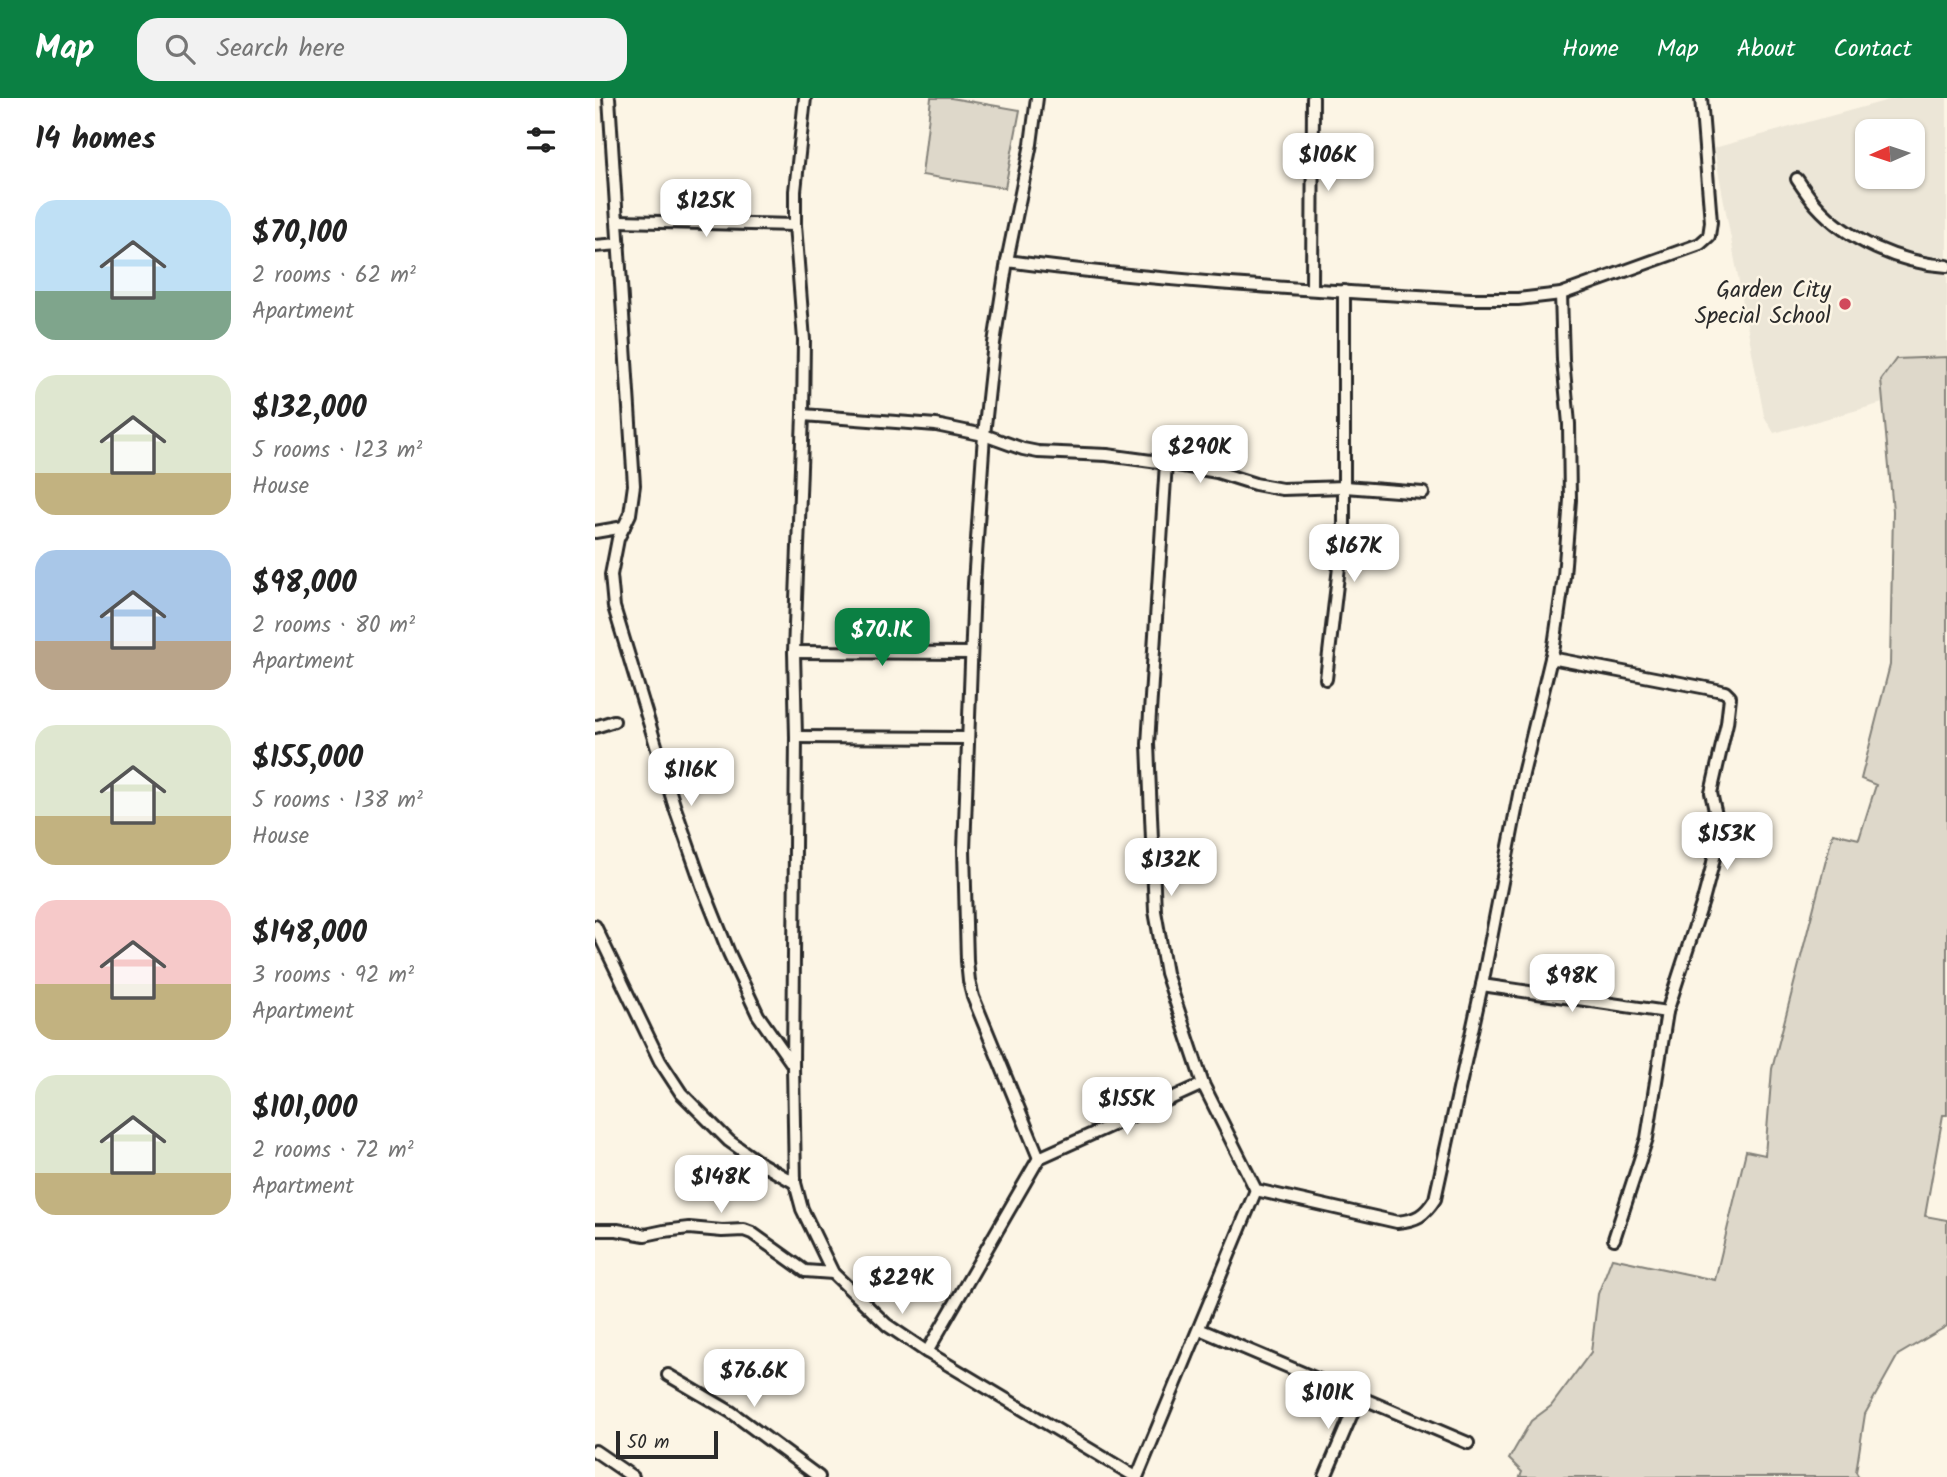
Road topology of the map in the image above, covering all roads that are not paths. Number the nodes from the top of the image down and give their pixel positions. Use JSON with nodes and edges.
{"nodes":[{"id":1,"x":609,"y":98,"type":"edge"},
{"id":2,"x":805,"y":98,"type":"edge"},
{"id":3,"x":1037,"y":98,"type":"edge"},
{"id":4,"x":1313,"y":98,"type":"edge"},
{"id":5,"x":1701,"y":98,"type":"edge"},
{"id":6,"x":1797,"y":179,"type":"dead end"},
{"id":7,"x":618,"y":221,"type":"junction"},
{"id":8,"x":795,"y":225,"type":"junction"},
{"id":9,"x":619,"y":244,"type":"junction"},
{"id":10,"x":595,"y":246,"type":"edge"},
{"id":11,"x":1007,"y":261,"type":"junction"},
{"id":12,"x":1947,"y":266,"type":"edge"},
{"id":13,"x":1312,"y":289,"type":"junction"},
{"id":14,"x":1344,"y":292,"type":"junction"},
{"id":15,"x":1561,"y":294,"type":"junction"},
{"id":16,"x":803,"y":415,"type":"junction"},
{"id":17,"x":984,"y":435,"type":"junction"},
{"id":18,"x":1166,"y":463,"type":"junction"},
{"id":19,"x":1345,"y":487,"type":"junction"},
{"id":20,"x":1423,"y":493,"type":"dead end"},
{"id":21,"x":624,"y":527,"type":"junction"},
{"id":22,"x":595,"y":533,"type":"edge"},
{"id":23,"x":794,"y":652,"type":"junction"},
{"id":24,"x":971,"y":653,"type":"junction"},
{"id":25,"x":1551,"y":658,"type":"junction"},
{"id":26,"x":1327,"y":678,"type":"dead end"},
{"id":27,"x":614,"y":721,"type":"dead end"},
{"id":28,"x":595,"y":727,"type":"edge"},
{"id":29,"x":796,"y":737,"type":"junction"},
{"id":30,"x":967,"y":738,"type":"junction"},
{"id":31,"x":595,"y":926,"type":"edge"},
{"id":32,"x":1482,"y":985,"type":"junction"},
{"id":33,"x":1667,"y":1012,"type":"junction"},
{"id":34,"x":793,"y":1065,"type":"junction"},
{"id":35,"x":1203,"y":1084,"type":"junction"},
{"id":36,"x":1039,"y":1158,"type":"junction"},
{"id":37,"x":795,"y":1183,"type":"junction"},
{"id":38,"x":1256,"y":1190,"type":"junction"},
{"id":39,"x":595,"y":1230,"type":"edge"},
{"id":40,"x":1614,"y":1239,"type":"dead end"},
{"id":41,"x":833,"y":1273,"type":"junction"},
{"id":42,"x":1199,"y":1329,"type":"junction"},
{"id":43,"x":927,"y":1352,"type":"junction"},
{"id":44,"x":668,"y":1375,"type":"dead end"},
{"id":45,"x":1359,"y":1397,"type":"junction"},
{"id":46,"x":1468,"y":1443,"type":"dead end"},
{"id":47,"x":595,"y":1451,"type":"edge"},
{"id":48,"x":633,"y":1477,"type":"edge"},
{"id":49,"x":819,"y":1477,"type":"edge"},
{"id":50,"x":1137,"y":1477,"type":"edge"},
{"id":51,"x":1325,"y":1477,"type":"edge"}],
"edges":[{"from":1,"to":7,"type":"street"},
{"from":2,"to":8,"type":"street"},
{"from":3,"to":11,"type":"street"},
{"from":4,"to":13,"type":"street"},
{"from":5,"to":15,"type":"street"},
{"from":6,"to":12,"type":"street"},
{"from":7,"to":8,"type":"street"},
{"from":7,"to":9,"type":"street"},
{"from":8,"to":16,"type":"street"},
{"from":9,"to":10,"type":"street"},
{"from":9,"to":21,"type":"street"},
{"from":11,"to":13,"type":"street"},
{"from":11,"to":17,"type":"street"},
{"from":13,"to":14,"type":"street"},
{"from":14,"to":15,"type":"street"},
{"from":14,"to":19,"type":"street"},
{"from":15,"to":25,"type":"street"},
{"from":16,"to":17,"type":"street"},
{"from":16,"to":23,"type":"street"},
{"from":17,"to":18,"type":"street"},
{"from":17,"to":24,"type":"street"},
{"from":18,"to":19,"type":"street"},
{"from":18,"to":35,"type":"street"},
{"from":19,"to":20,"type":"street"},
{"from":19,"to":26,"type":"street"},
{"from":21,"to":22,"type":"street"},
{"from":21,"to":34,"type":"street"},
{"from":23,"to":24,"type":"street"},
{"from":23,"to":29,"type":"street"},
{"from":24,"to":30,"type":"street"},
{"from":25,"to":32,"type":"street"},
{"from":25,"to":33,"type":"street"},
{"from":27,"to":28,"type":"street"},
{"from":29,"to":30,"type":"street"},
{"from":29,"to":34,"type":"street"},
{"from":30,"to":36,"type":"street"},
{"from":31,"to":37,"type":"street"},
{"from":32,"to":33,"type":"street"},
{"from":32,"to":38,"type":"street"},
{"from":33,"to":40,"type":"street"},
{"from":34,"to":37,"type":"street"},
{"from":35,"to":36,"type":"street"},
{"from":35,"to":38,"type":"street"},
{"from":36,"to":43,"type":"street"},
{"from":37,"to":41,"type":"street"},
{"from":38,"to":42,"type":"street"},
{"from":39,"to":41,"type":"street"},
{"from":41,"to":43,"type":"street"},
{"from":42,"to":45,"type":"street"},
{"from":42,"to":50,"type":"street"},
{"from":43,"to":50,"type":"street"},
{"from":44,"to":49,"type":"street"},
{"from":45,"to":46,"type":"street"},
{"from":45,"to":51,"type":"street"},
{"from":47,"to":48,"type":"street"}]}
